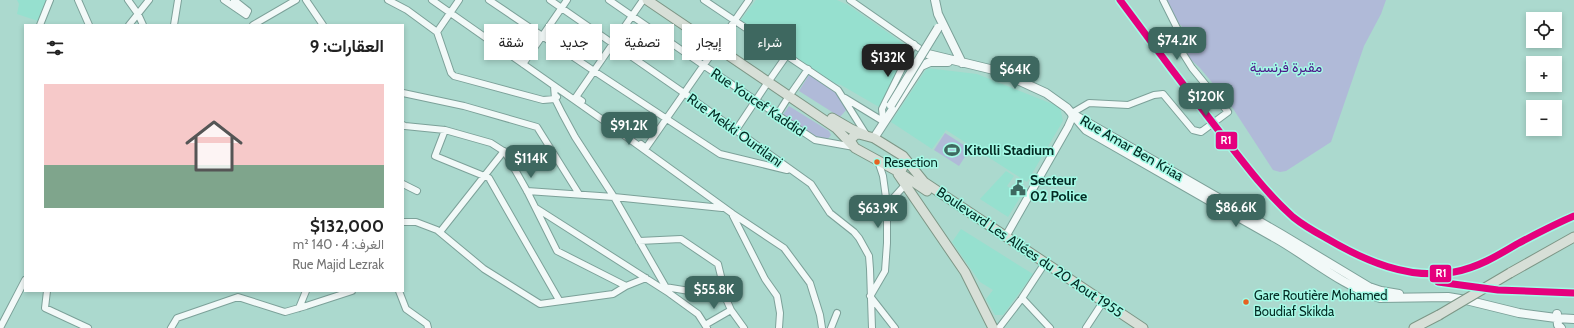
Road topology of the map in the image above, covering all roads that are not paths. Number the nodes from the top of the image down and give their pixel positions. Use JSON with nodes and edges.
{"nodes":[{"id":1,"x":50,"y":0,"type":"edge"},
{"id":2,"x":78,"y":0,"type":"edge"},
{"id":3,"x":128,"y":0,"type":"edge"},
{"id":4,"x":149,"y":0,"type":"edge"},
{"id":5,"x":178,"y":0,"type":"edge"},
{"id":6,"x":224,"y":0,"type":"edge"},
{"id":7,"x":234,"y":0,"type":"edge"},
{"id":8,"x":296,"y":0,"type":"edge"},
{"id":9,"x":306,"y":0,"type":"edge"},
{"id":10,"x":388,"y":0,"type":"edge"},
{"id":11,"x":432,"y":0,"type":"edge"},
{"id":12,"x":459,"y":0,"type":"edge"},
{"id":13,"x":489,"y":0,"type":"edge"},
{"id":14,"x":550,"y":0,"type":"edge"},
{"id":15,"x":567,"y":0,"type":"edge"},
{"id":16,"x":609,"y":0,"type":"edge"},
{"id":17,"x":643,"y":0,"type":"edge"},
{"id":18,"x":647,"y":0,"type":"edge"},
{"id":19,"x":654,"y":0,"type":"edge"},
{"id":20,"x":704,"y":0,"type":"edge"},
{"id":21,"x":749,"y":0,"type":"edge"},
{"id":22,"x":850,"y":0,"type":"edge"},
{"id":23,"x":935,"y":0,"type":"edge"},
{"id":24,"x":1163,"y":0,"type":"edge"},
{"id":25,"x":561,"y":8,"type":"junction"},
{"id":26,"x":450,"y":12,"type":"junction"},
{"id":27,"x":138,"y":14,"type":"junction"},
{"id":28,"x":938,"y":14,"type":"junction"},
{"id":29,"x":632,"y":16,"type":"junction"},
{"id":30,"x":735,"y":21,"type":"junction"},
{"id":31,"x":40,"y":24,"type":"edge"},
{"id":32,"x":89,"y":24,"type":"edge"},
{"id":33,"x":131,"y":24,"type":"edge"},
{"id":34,"x":143,"y":24,"type":"edge"},
{"id":35,"x":174,"y":24,"type":"edge"},
{"id":36,"x":255,"y":24,"type":"edge"},
{"id":37,"x":322,"y":24,"type":"edge"},
{"id":38,"x":627,"y":24,"type":"edge"},
{"id":39,"x":685,"y":24,"type":"edge"},
{"id":40,"x":688,"y":24,"type":"edge"},
{"id":41,"x":733,"y":24,"type":"edge"},
{"id":42,"x":744,"y":27,"type":"edge"},
{"id":43,"x":437,"y":32,"type":"junction"},
{"id":44,"x":542,"y":36,"type":"junction"},
{"id":45,"x":610,"y":42,"type":"edge"},
{"id":46,"x":914,"y":44,"type":"junction"},
{"id":47,"x":610,"y":48,"type":"edge"},
{"id":48,"x":928,"y":54,"type":"joint"},
{"id":49,"x":736,"y":57,"type":"edge"},
{"id":50,"x":636,"y":60,"type":"edge"},
{"id":51,"x":707,"y":60,"type":"edge"},
{"id":52,"x":784,"y":60,"type":"edge"},
{"id":53,"x":794,"y":60,"type":"edge"},
{"id":54,"x":962,"y":63,"type":"junction"},
{"id":55,"x":523,"y":64,"type":"junction"},
{"id":56,"x":703,"y":66,"type":"junction"},
{"id":57,"x":808,"y":69,"type":"junction"},
{"id":58,"x":594,"y":71,"type":"junction"},
{"id":59,"x":770,"y":80,"type":"junction"},
{"id":60,"x":554,"y":86,"type":"junction"},
{"id":61,"x":563,"y":92,"type":"junction"},
{"id":62,"x":404,"y":93,"type":"edge"},
{"id":63,"x":684,"y":93,"type":"junction"},
{"id":64,"x":791,"y":94,"type":"junction"},
{"id":65,"x":844,"y":97,"type":"junction"},
{"id":66,"x":555,"y":99,"type":"junction"},
{"id":67,"x":756,"y":101,"type":"junction"},
{"id":68,"x":1072,"y":114,"type":"junction"},
{"id":69,"x":777,"y":115,"type":"junction"},
{"id":70,"x":880,"y":116,"type":"junction"},
{"id":71,"x":666,"y":119,"type":"junction"},
{"id":72,"x":1080,"y":124,"type":"junction"},
{"id":73,"x":610,"y":125,"type":"junction"},
{"id":74,"x":404,"y":126,"type":"edge"},
{"id":75,"x":1068,"y":127,"type":"junction"},
{"id":76,"x":616,"y":129,"type":"junction"},
{"id":77,"x":446,"y":130,"type":"junction"},
{"id":78,"x":736,"y":130,"type":"junction"},
{"id":79,"x":869,"y":136,"type":"junction"},
{"id":80,"x":854,"y":147,"type":"junction"},
{"id":81,"x":504,"y":151,"type":"junction"},
{"id":82,"x":904,"y":160,"type":"junction"},
{"id":83,"x":878,"y":161,"type":"junction"},
{"id":84,"x":790,"y":170,"type":"junction"},
{"id":85,"x":896,"y":171,"type":"junction"},
{"id":86,"x":484,"y":176,"type":"junction"},
{"id":87,"x":404,"y":184,"type":"edge"},
{"id":88,"x":906,"y":184,"type":"junction"},
{"id":89,"x":417,"y":191,"type":"dead end"},
{"id":90,"x":527,"y":191,"type":"junction"},
{"id":91,"x":579,"y":194,"type":"junction"},
{"id":92,"x":614,"y":197,"type":"junction"},
{"id":93,"x":887,"y":205,"type":"junction"},
{"id":94,"x":535,"y":208,"type":"junction"},
{"id":95,"x":724,"y":208,"type":"junction"},
{"id":96,"x":733,"y":214,"type":"junction"},
{"id":97,"x":404,"y":222,"type":"edge"},
{"id":98,"x":440,"y":232,"type":"junction"},
{"id":99,"x":1006,"y":236,"type":"junction"},
{"id":100,"x":1574,"y":237,"type":"edge"},
{"id":101,"x":639,"y":241,"type":"junction"},
{"id":102,"x":1044,"y":266,"type":"junction"},
{"id":103,"x":646,"y":278,"type":"junction"},
{"id":104,"x":24,"y":282,"type":"edge"},
{"id":105,"x":626,"y":286,"type":"junction"},
{"id":106,"x":665,"y":287,"type":"junction"},
{"id":107,"x":47,"y":292,"type":"edge"},
{"id":108,"x":306,"y":292,"type":"edge"},
{"id":109,"x":349,"y":292,"type":"edge"},
{"id":110,"x":399,"y":292,"type":"edge"},
{"id":111,"x":669,"y":293,"type":"junction"},
{"id":112,"x":870,"y":296,"type":"junction"},
{"id":113,"x":726,"y":297,"type":"junction"},
{"id":114,"x":1418,"y":297,"type":"junction"},
{"id":115,"x":1022,"y":298,"type":"junction"},
{"id":116,"x":559,"y":300,"type":"junction"},
{"id":117,"x":1101,"y":305,"type":"junction"},
{"id":118,"x":299,"y":308,"type":"junction"},
{"id":119,"x":731,"y":310,"type":"junction"},
{"id":120,"x":837,"y":313,"type":"dead end"},
{"id":121,"x":1574,"y":314,"type":"edge"},
{"id":122,"x":1574,"y":319,"type":"edge"},
{"id":123,"x":1557,"y":323,"type":"edge"},
{"id":124,"x":706,"y":326,"type":"edge"},
{"id":125,"x":1000,"y":327,"type":"edge"},
{"id":126,"x":0,"y":328,"type":"edge"},
{"id":127,"x":88,"y":328,"type":"edge"},
{"id":128,"x":170,"y":328,"type":"edge"},
{"id":129,"x":428,"y":328,"type":"edge"},
{"id":130,"x":744,"y":328,"type":"edge"},
{"id":131,"x":779,"y":328,"type":"edge"},
{"id":132,"x":822,"y":328,"type":"edge"},
{"id":133,"x":831,"y":328,"type":"edge"},
{"id":134,"x":872,"y":328,"type":"edge"},
{"id":135,"x":895,"y":328,"type":"edge"},
{"id":136,"x":1050,"y":328,"type":"edge"},
{"id":137,"x":1086,"y":328,"type":"edge"},
{"id":138,"x":1134,"y":328,"type":"edge"},
{"id":139,"x":1143,"y":328,"type":"edge"},
{"id":140,"x":1414,"y":328,"type":"edge"}],
"edges":[{"from":1,"to":31,"type":"street"},
{"from":2,"to":32,"type":"street"},
{"from":3,"to":27,"type":"street"},
{"from":4,"to":27,"type":"street"},
{"from":5,"to":35,"type":"street"},
{"from":6,"to":7,"type":"street"},
{"from":8,"to":36,"type":"street"},
{"from":9,"to":37,"type":"street"},
{"from":10,"to":43,"type":"street"},
{"from":11,"to":26,"type":"street"},
{"from":12,"to":26,"type":"street"},
{"from":13,"to":44,"type":"street"},
{"from":14,"to":25,"type":"street","name":"Rue Mekki Ourtilani"},
{"from":15,"to":25,"type":"street"},
{"from":16,"to":29,"type":"street","name":"Rue Youcef Kaddid"},
{"from":17,"to":29,"type":"street"},
{"from":18,"to":39,"type":"main road"},
{"from":19,"to":40,"type":"main road"},
{"from":20,"to":30,"type":"street"},
{"from":21,"to":30,"type":"street"},
{"from":22,"to":46,"type":"street"},
{"from":23,"to":28,"type":"main road"},
{"from":24,"to":68,"type":"street"},
{"from":25,"to":44,"type":"street"},
{"from":25,"to":45,"type":"street","name":"Rue Mekki Ourtilani"},
{"from":26,"to":43,"type":"street"},
{"from":26,"to":55,"type":"street"},
{"from":27,"to":33,"type":"street"},
{"from":27,"to":34,"type":"street"},
{"from":28,"to":54,"type":"main road"},
{"from":28,"to":70,"type":"main road","bridge":true},
{"from":29,"to":38,"type":"street"},
{"from":29,"to":56,"type":"street","name":"Rue Youcef Kaddid"},
{"from":30,"to":41,"type":"street"},
{"from":30,"to":42,"type":"street"},
{"from":43,"to":66,"type":"street"},
{"from":44,"to":55,"type":"street"},
{"from":44,"to":58,"type":"street"},
{"from":46,"to":48,"type":"street"},
{"from":46,"to":70,"type":"street"},
{"from":47,"to":58,"type":"street"},
{"from":48,"to":54,"type":"main road"},
{"from":49,"to":59,"type":"main road"},
{"from":50,"to":63,"type":"street","name":"Rue Mekki Ourtilani"},
{"from":51,"to":56,"type":"street"},
{"from":52,"to":59,"type":"street"},
{"from":53,"to":57,"type":"street"},
{"from":54,"to":68,"type":"main road"},
{"from":54,"to":79,"type":"main road"},
{"from":55,"to":60,"type":"street"},
{"from":56,"to":63,"type":"street"},
{"from":56,"to":67,"type":"street","name":"Rue Youcef Kaddid"},
{"from":57,"to":64,"type":"street"},
{"from":57,"to":65,"type":"street"},
{"from":58,"to":71,"type":"street"},
{"from":58,"to":73,"type":"street"},
{"from":59,"to":64,"type":"main road"},
{"from":59,"to":67,"type":"street"},
{"from":60,"to":61,"type":"street"},
{"from":60,"to":66,"type":"street"},
{"from":61,"to":66,"type":"street"},
{"from":61,"to":73,"type":"street"},
{"from":62,"to":91,"type":"street"},
{"from":63,"to":71,"type":"street"},
{"from":63,"to":78,"type":"street","name":"Rue Mekki Ourtilani"},
{"from":64,"to":69,"type":"street"},
{"from":64,"to":79,"type":"main road","name":"Boulevard Les Allées du 20 Aout 1955"},
{"from":64,"to":80,"type":"main road"},
{"from":65,"to":70,"type":"street"},
{"from":65,"to":79,"type":"street"},
{"from":66,"to":92,"type":"street"},
{"from":67,"to":69,"type":"street","name":"Rue Youcef Kaddid"},
{"from":67,"to":78,"type":"street"},
{"from":68,"to":72,"type":"main road","name":"Rue Amar Ben Kriaa"},
{"from":68,"to":75,"type":"street"},
{"from":68,"to":114,"type":"main road","name":"Rue Amar Ben Kriaa"},
{"from":69,"to":80,"type":"street","name":"Rue Youcef Kaddid"},
{"from":70,"to":79,"type":"main road"},
{"from":71,"to":76,"type":"street"},
{"from":71,"to":84,"type":"street"},
{"from":72,"to":75,"type":"street"},
{"from":72,"to":114,"type":"main road","name":"Rue Amar Ben Kriaa"},
{"from":73,"to":76,"type":"street"},
{"from":74,"to":77,"type":"street"},
{"from":75,"to":99,"type":"street"},
{"from":76,"to":95,"type":"street"},
{"from":77,"to":81,"type":"street"},
{"from":77,"to":86,"type":"street"},
{"from":78,"to":84,"type":"street","name":"Rue Mekki Ourtilani"},
{"from":79,"to":80,"type":"main road"},
{"from":79,"to":82,"type":"main road","name":"Boulevard Les Allées du 20 Aout 1955"},
{"from":80,"to":83,"type":"main road"},
{"from":81,"to":86,"type":"street"},
{"from":81,"to":90,"type":"street"},
{"from":82,"to":85,"type":"main road"},
{"from":82,"to":88,"type":"main road"},
{"from":82,"to":99,"type":"main road","name":"Boulevard Les Allées du 20 Aout 1955"},
{"from":83,"to":85,"type":"main road"},
{"from":83,"to":93,"type":"street"},
{"from":84,"to":112,"type":"street","name":"Rue Mekki Ourtilani"},
{"from":85,"to":88,"type":"main road"},
{"from":86,"to":98,"type":"street"},
{"from":86,"to":116,"type":"street"},
{"from":87,"to":89,"type":"street"},
{"from":88,"to":93,"type":"street"},
{"from":88,"to":102,"type":"main road","name":"Boulevard Les Allées du 20 Aout 1955"},
{"from":88,"to":125,"type":"main road"},
{"from":90,"to":91,"type":"street"},
{"from":90,"to":94,"type":"street"},
{"from":91,"to":92,"type":"street"},
{"from":92,"to":95,"type":"street"},
{"from":92,"to":101,"type":"street"},
{"from":93,"to":112,"type":"street"},
{"from":94,"to":103,"type":"street"},
{"from":94,"to":105,"type":"street"},
{"from":95,"to":96,"type":"street"},
{"from":96,"to":131,"type":"street"},
{"from":96,"to":132,"type":"street"},
{"from":97,"to":98,"type":"street"},
{"from":98,"to":116,"type":"street"},
{"from":99,"to":139,"type":"main road","name":"Boulevard Les Allées du 20 Aout 1955"},
{"from":100,"to":140,"type":"main road","bridge":true},
{"from":101,"to":106,"type":"street"},
{"from":101,"to":113,"type":"street"},
{"from":102,"to":115,"type":"street"},
{"from":102,"to":117,"type":"main road","name":"Boulevard Les Allées du 20 Aout 1955"},
{"from":103,"to":105,"type":"street"},
{"from":103,"to":111,"type":"street"},
{"from":104,"to":126,"type":"street"},
{"from":105,"to":116,"type":"street"},
{"from":106,"to":111,"type":"street"},
{"from":106,"to":113,"type":"street"},
{"from":107,"to":127,"type":"street"},
{"from":108,"to":118,"type":"street"},
{"from":109,"to":118,"type":"street"},
{"from":110,"to":129,"type":"street"},
{"from":111,"to":124,"type":"street"},
{"from":112,"to":134,"type":"street","name":"Rue Mekki Ourtilani"},
{"from":112,"to":135,"type":"street"},
{"from":113,"to":119,"type":"street"},
{"from":114,"to":123,"type":"main road","name":"Rue Amar Ben Kriaa"},
{"from":115,"to":125,"type":"street"},
{"from":115,"to":136,"type":"street"},
{"from":117,"to":137,"type":"street"},
{"from":117,"to":138,"type":"main road","name":"Boulevard Les Allées du 20 Aout 1955"},
{"from":118,"to":128,"type":"street"},
{"from":119,"to":124,"type":"street"},
{"from":119,"to":130,"type":"street"},
{"from":120,"to":133,"type":"street"},
{"from":121,"to":123,"type":"main road"},
{"from":122,"to":123,"type":"main road"}]}
